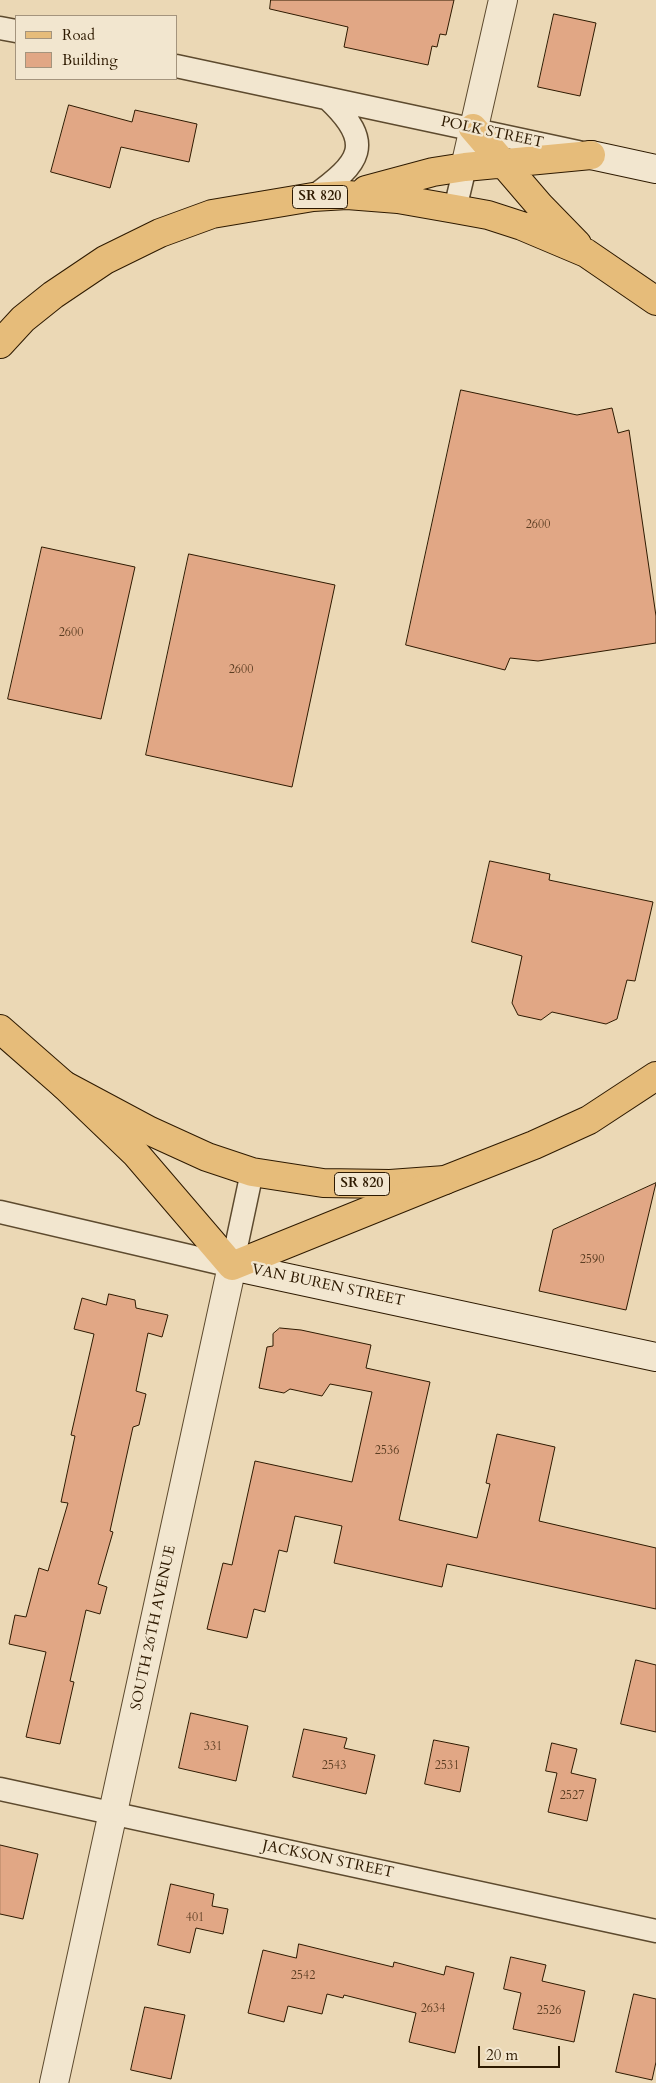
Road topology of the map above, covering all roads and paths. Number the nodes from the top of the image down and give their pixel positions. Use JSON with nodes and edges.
{"nodes":[{"id":1,"x":503,"y":0,"type":"edge"},
{"id":2,"x":0,"y":28,"type":"edge"},
{"id":3,"x":15,"y":31,"type":"edge"},
{"id":4,"x":178,"y":66,"type":"edge"},
{"id":5,"x":328,"y":99,"type":"junction"},
{"id":6,"x":473,"y":128,"type":"junction"},
{"id":7,"x":591,"y":155,"type":"junction"},
{"id":8,"x":502,"y":164,"type":"junction"},
{"id":9,"x":465,"y":167,"type":"junction"},
{"id":10,"x":656,"y":169,"type":"edge"},
{"id":11,"x":347,"y":195,"type":"junction"},
{"id":12,"x":314,"y":198,"type":"junction"},
{"id":13,"x":455,"y":209,"type":"junction"},
{"id":14,"x":586,"y":253,"type":"junction"},
{"id":15,"x":656,"y":302,"type":"edge"},
{"id":16,"x":0,"y":344,"type":"edge"},
{"id":17,"x":0,"y":1029,"type":"edge"},
{"id":18,"x":656,"y":1076,"type":"edge"},
{"id":19,"x":64,"y":1085,"type":"junction"},
{"id":20,"x":252,"y":1172,"type":"junction"},
{"id":21,"x":445,"y":1180,"type":"junction"},
{"id":22,"x":0,"y":1212,"type":"edge"},
{"id":23,"x":232,"y":1266,"type":"junction"},
{"id":24,"x":656,"y":1357,"type":"edge"},
{"id":25,"x":0,"y":1789,"type":"edge"},
{"id":26,"x":113,"y":1814,"type":"junction"},
{"id":27,"x":656,"y":1931,"type":"edge"},
{"id":28,"x":54,"y":2083,"type":"edge"}],
"edges":[{"from":1,"to":6,"type":"street"},
{"from":2,"to":3,"type":"street"},
{"from":4,"to":5,"type":"street","name":"POLK STREET"},
{"from":5,"to":6,"type":"street","name":"POLK STREET"},
{"from":5,"to":12,"type":"street","name":"POLK STREET"},
{"from":6,"to":7,"type":"street","name":"POLK STREET"},
{"from":6,"to":8,"type":"main road"},
{"from":6,"to":9,"type":"street"},
{"from":7,"to":8,"type":"main road"},
{"from":7,"to":10,"type":"street","name":"POLK STREET"},
{"from":8,"to":9,"type":"main road"},
{"from":8,"to":14,"type":"main road"},
{"from":9,"to":11,"type":"main road"},
{"from":9,"to":13,"type":"street"},
{"from":11,"to":12,"type":"main road","number":"SR 820"},
{"from":11,"to":13,"type":"main road","number":"SR 820"},
{"from":12,"to":16,"type":"main road","number":"SR 820"},
{"from":13,"to":14,"type":"main road","number":"SR 820"},
{"from":14,"to":15,"type":"main road","number":"SR 820"},
{"from":17,"to":19,"type":"main road","number":"SR 820"},
{"from":18,"to":21,"type":"main road","number":"SR 820"},
{"from":19,"to":20,"type":"main road","number":"SR 820"},
{"from":19,"to":23,"type":"main road"},
{"from":20,"to":21,"type":"main road","number":"SR 820"},
{"from":20,"to":23,"type":"street","name":"SOUTH 26TH AVENUE"},
{"from":21,"to":23,"type":"main road"},
{"from":22,"to":23,"type":"street","name":"VAN BUREN STREET"},
{"from":23,"to":24,"type":"street","name":"VAN BUREN STREET"},
{"from":23,"to":26,"type":"street","name":"SOUTH 26TH AVENUE"},
{"from":25,"to":26,"type":"street","name":"JACKSON STREET"},
{"from":26,"to":27,"type":"street","name":"JACKSON STREET"},
{"from":26,"to":28,"type":"street","name":"SOUTH 26TH AVENUE"}]}
